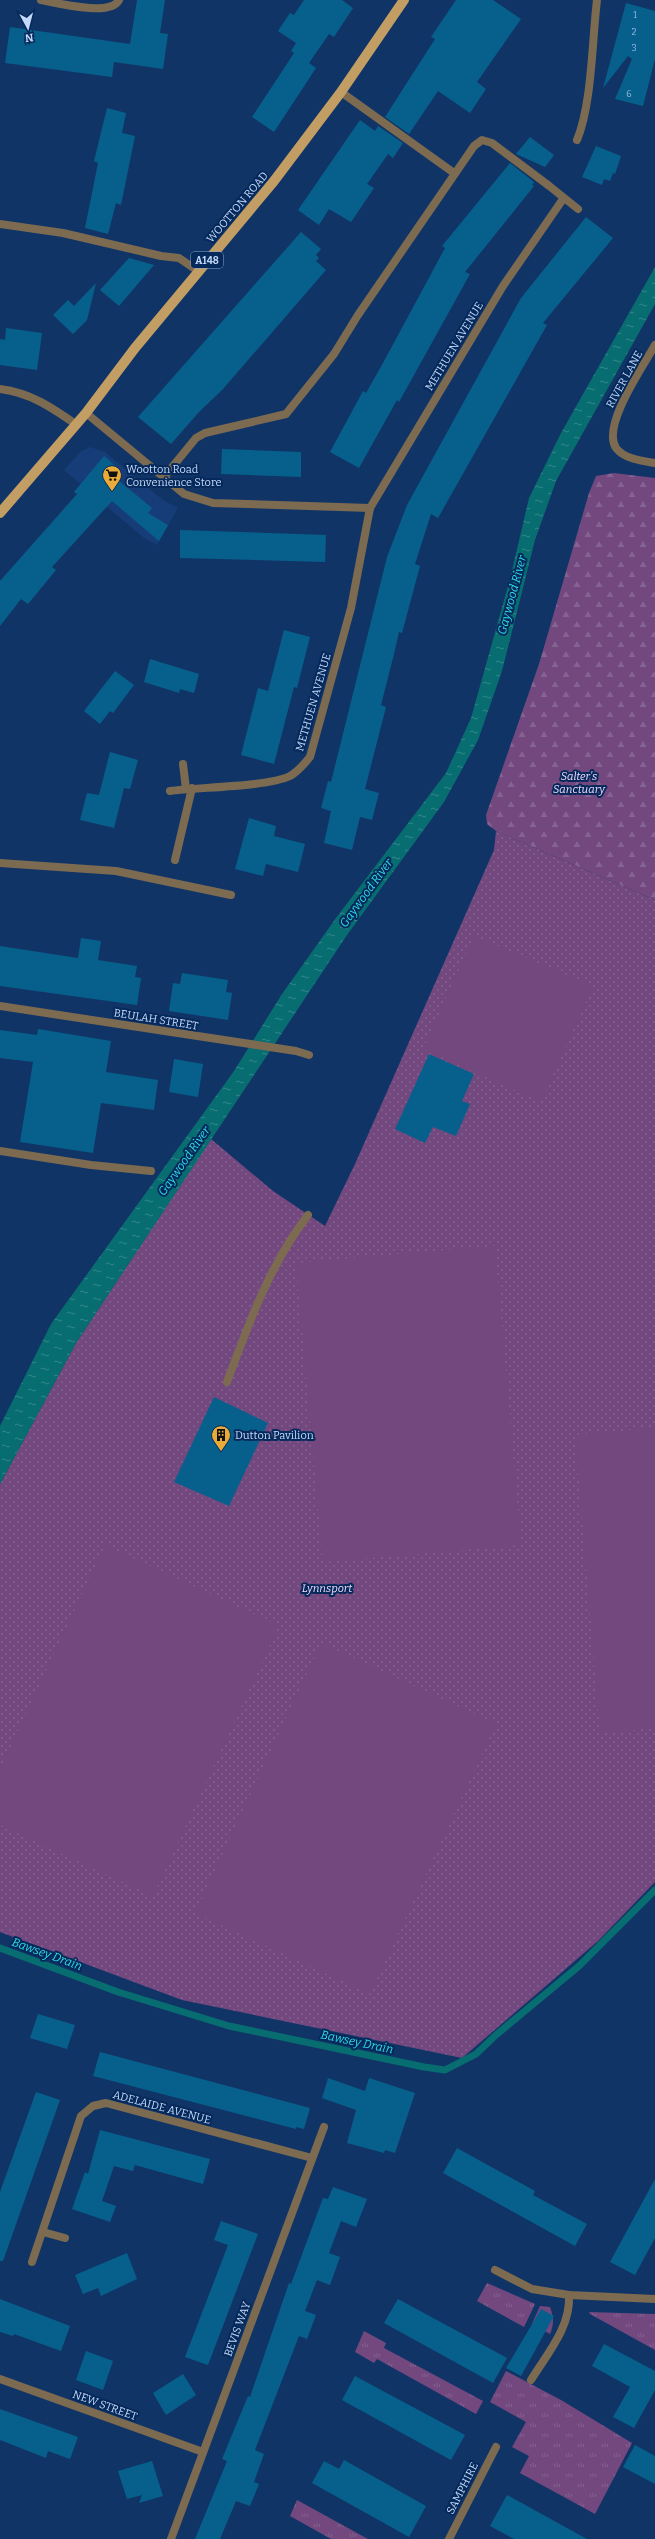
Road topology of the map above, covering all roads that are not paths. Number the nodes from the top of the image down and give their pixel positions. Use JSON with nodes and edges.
{"nodes":[{"id":1,"x":41,"y":0,"type":"edge"},
{"id":2,"x":118,"y":0,"type":"edge"},
{"id":3,"x":404,"y":0,"type":"edge"},
{"id":4,"x":597,"y":0,"type":"edge"},
{"id":5,"x":341,"y":92,"type":"junction"},
{"id":6,"x":577,"y":140,"type":"dead end"},
{"id":7,"x":454,"y":172,"type":"junction"},
{"id":8,"x":563,"y":199,"type":"junction"},
{"id":9,"x":578,"y":209,"type":"dead end"},
{"id":10,"x":0,"y":224,"type":"edge"},
{"id":11,"x":198,"y":271,"type":"junction"},
{"id":12,"x":655,"y":345,"type":"edge"},
{"id":13,"x":0,"y":389,"type":"edge"},
{"id":14,"x":86,"y":413,"type":"junction"},
{"id":15,"x":77,"y":425,"type":"junction"},
{"id":16,"x":655,"y":463,"type":"edge"},
{"id":17,"x":164,"y":477,"type":"junction"},
{"id":18,"x":370,"y":508,"type":"junction"},
{"id":19,"x":0,"y":513,"type":"edge"},
{"id":20,"x":183,"y":764,"type":"dead end"},
{"id":21,"x":189,"y":788,"type":"junction"},
{"id":22,"x":170,"y":791,"type":"dead end"},
{"id":23,"x":175,"y":860,"type":"dead end"},
{"id":24,"x":0,"y":863,"type":"edge"},
{"id":25,"x":231,"y":895,"type":"dead end"},
{"id":26,"x":0,"y":1006,"type":"edge"},
{"id":27,"x":309,"y":1055,"type":"dead end"},
{"id":28,"x":0,"y":1151,"type":"edge"},
{"id":29,"x":151,"y":1171,"type":"dead end"},
{"id":30,"x":308,"y":1215,"type":"dead end"},
{"id":31,"x":227,"y":1382,"type":"dead end"},
{"id":32,"x":324,"y":2127,"type":"dead end"},
{"id":33,"x":312,"y":2158,"type":"junction"},
{"id":34,"x":43,"y":2232,"type":"junction"},
{"id":35,"x":65,"y":2238,"type":"dead end"},
{"id":36,"x":32,"y":2262,"type":"dead end"},
{"id":37,"x":496,"y":2270,"type":"dead end"},
{"id":38,"x":569,"y":2295,"type":"junction"},
{"id":39,"x":655,"y":2299,"type":"edge"},
{"id":40,"x":0,"y":2379,"type":"edge"},
{"id":41,"x":530,"y":2380,"type":"dead end"},
{"id":42,"x":496,"y":2447,"type":"dead end"},
{"id":43,"x":203,"y":2452,"type":"junction"},
{"id":44,"x":171,"y":2539,"type":"edge"},
{"id":45,"x":448,"y":2539,"type":"edge"}],
"edges":[{"from":1,"to":2,"type":"street"},
{"from":3,"to":5,"type":"main road","name":"WOOTTON ROAD","number":"A148"},
{"from":4,"to":6,"type":"street"},
{"from":5,"to":7,"type":"street"},
{"from":5,"to":11,"type":"main road","name":"WOOTTON ROAD","number":"A148"},
{"from":7,"to":8,"type":"street"},
{"from":7,"to":17,"type":"street"},
{"from":8,"to":9,"type":"street"},
{"from":8,"to":18,"type":"street","name":"METHUEN AVENUE"},
{"from":10,"to":11,"type":"street"},
{"from":11,"to":14,"type":"main road","name":"WOOTTON ROAD","number":"A148"},
{"from":12,"to":16,"type":"street","name":"RIVER LANE"},
{"from":13,"to":15,"type":"street"},
{"from":14,"to":15,"type":"main road","name":"WOOTTON ROAD","number":"A148"},
{"from":14,"to":17,"type":"street"},
{"from":15,"to":19,"type":"main road","name":"WOOTTON ROAD","number":"A148"},
{"from":17,"to":18,"type":"street"},
{"from":18,"to":21,"type":"street","name":"METHUEN AVENUE"},
{"from":20,"to":21,"type":"street"},
{"from":21,"to":22,"type":"street","name":"METHUEN AVENUE"},
{"from":21,"to":23,"type":"street"},
{"from":24,"to":25,"type":"street"},
{"from":26,"to":27,"type":"street","name":"BEULAH STREET"},
{"from":28,"to":29,"type":"street"},
{"from":30,"to":31,"type":"street"},
{"from":32,"to":33,"type":"street","name":"BEVIS WAY"},
{"from":33,"to":34,"type":"street","name":"ADELAIDE AVENUE"},
{"from":33,"to":43,"type":"street","name":"BEVIS WAY"},
{"from":34,"to":35,"type":"street"},
{"from":34,"to":36,"type":"street","name":"ADELAIDE AVENUE"},
{"from":37,"to":38,"type":"street"},
{"from":38,"to":39,"type":"street"},
{"from":38,"to":41,"type":"street"},
{"from":40,"to":43,"type":"street","name":"NEW STREET"},
{"from":42,"to":45,"type":"street","name":"SAMPHIRE"},
{"from":43,"to":44,"type":"street","name":"BEVIS WAY"}]}
